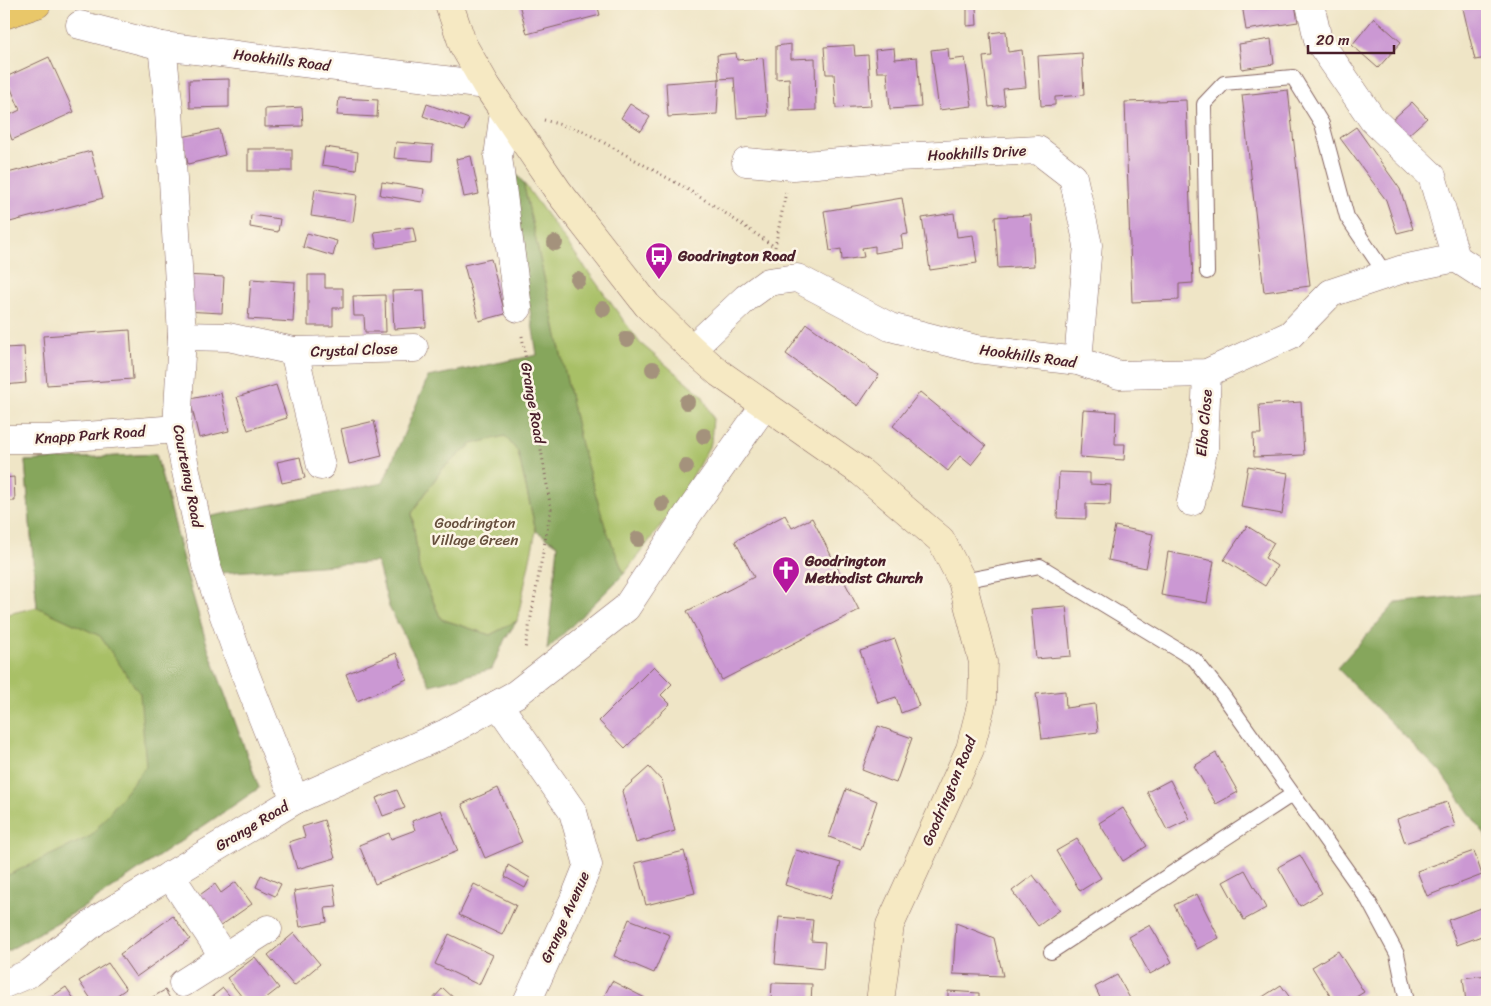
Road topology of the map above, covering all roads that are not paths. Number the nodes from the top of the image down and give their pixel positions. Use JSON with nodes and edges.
{"nodes":[{"id":1,"x":37,"y":4,"type":"edge"},
{"id":2,"x":450,"y":4,"type":"edge"},
{"id":3,"x":1310,"y":4,"type":"edge"},
{"id":4,"x":4,"y":15,"type":"edge"},
{"id":5,"x":80,"y":25,"type":"dead end"},
{"id":6,"x":162,"y":46,"type":"junction"},
{"id":7,"x":486,"y":86,"type":"junction"},
{"id":8,"x":504,"y":111,"type":"junction"},
{"id":9,"x":746,"y":162,"type":"dead end"},
{"id":10,"x":1456,"y":258,"type":"junction"},
{"id":11,"x":1207,"y":272,"type":"dead end"},
{"id":12,"x":1386,"y":275,"type":"junction"},
{"id":13,"x":1487,"y":278,"type":"edge"},
{"id":14,"x":518,"y":308,"type":"road end"},
{"id":15,"x":182,"y":336,"type":"junction"},
{"id":16,"x":414,"y":348,"type":"dead end"},
{"id":17,"x":692,"y":350,"type":"junction"},
{"id":18,"x":294,"y":351,"type":"junction"},
{"id":19,"x":1078,"y":361,"type":"junction"},
{"id":20,"x":1207,"y":373,"type":"junction"},
{"id":21,"x":764,"y":406,"type":"junction"},
{"id":22,"x":177,"y":429,"type":"junction"},
{"id":23,"x":4,"y":439,"type":"edge"},
{"id":24,"x":321,"y":466,"type":"dead end"},
{"id":25,"x":1191,"y":502,"type":"dead end"},
{"id":26,"x":962,"y":581,"type":"junction"},
{"id":27,"x":507,"y":699,"type":"junction"},
{"id":28,"x":1293,"y":794,"type":"junction"},
{"id":29,"x":295,"y":800,"type":"junction"},
{"id":30,"x":170,"y":875,"type":"junction"},
{"id":31,"x":268,"y":929,"type":"dead end"},
{"id":32,"x":1051,"y":952,"type":"dead end"},
{"id":33,"x":224,"y":957,"type":"junction"},
{"id":34,"x":183,"y":983,"type":"dead end"},
{"id":35,"x":4,"y":984,"type":"edge"},
{"id":36,"x":527,"y":1002,"type":"edge"},
{"id":37,"x":880,"y":1002,"type":"edge"},
{"id":38,"x":1407,"y":1002,"type":"edge"}],
"edges":[{"from":1,"to":4,"type":"main road"},
{"from":2,"to":7,"type":"street","name":"Goodrington Road"},
{"from":3,"to":10,"type":"street"},
{"from":5,"to":6,"type":"street","name":"Hookhills Road"},
{"from":6,"to":7,"type":"street","name":"Hookhills Road"},
{"from":6,"to":15,"type":"street","name":"Courtenay Road"},
{"from":7,"to":8,"type":"street","name":"Goodrington Road"},
{"from":8,"to":14,"type":"street"},
{"from":8,"to":17,"type":"street","name":"Goodrington Road"},
{"from":9,"to":19,"type":"street","name":"Hookhills Drive"},
{"from":10,"to":12,"type":"street","name":"Hookhills Road"},
{"from":10,"to":13,"type":"street"},
{"from":11,"to":12,"type":"lane"},
{"from":12,"to":20,"type":"street","name":"Hookhills Road"},
{"from":15,"to":18,"type":"street","name":"Crystal Close"},
{"from":15,"to":22,"type":"street","name":"Courtenay Road"},
{"from":16,"to":18,"type":"street","name":"Crystal Close"},
{"from":17,"to":19,"type":"street","name":"Hookhills Road"},
{"from":17,"to":21,"type":"street","name":"Goodrington Road"},
{"from":18,"to":24,"type":"street","name":"Crystal Close"},
{"from":19,"to":20,"type":"street","name":"Hookhills Road"},
{"from":20,"to":25,"type":"street","name":"Elba Close"},
{"from":21,"to":26,"type":"street","name":"Goodrington Road"},
{"from":21,"to":27,"type":"street","name":"Grange Road"},
{"from":22,"to":23,"type":"street","name":"Knapp Park Road"},
{"from":22,"to":29,"type":"street","name":"Courtenay Road"},
{"from":26,"to":28,"type":"lane"},
{"from":26,"to":37,"type":"street","name":"Goodrington Road"},
{"from":27,"to":29,"type":"street","name":"Grange Road"},
{"from":27,"to":36,"type":"street","name":"Grange Avenue"},
{"from":28,"to":32,"type":"lane"},
{"from":28,"to":38,"type":"lane"},
{"from":29,"to":30,"type":"street","name":"Grange Road"},
{"from":30,"to":33,"type":"street"},
{"from":30,"to":35,"type":"street","name":"Grange Road"},
{"from":31,"to":33,"type":"street"},
{"from":33,"to":34,"type":"street"}]}
